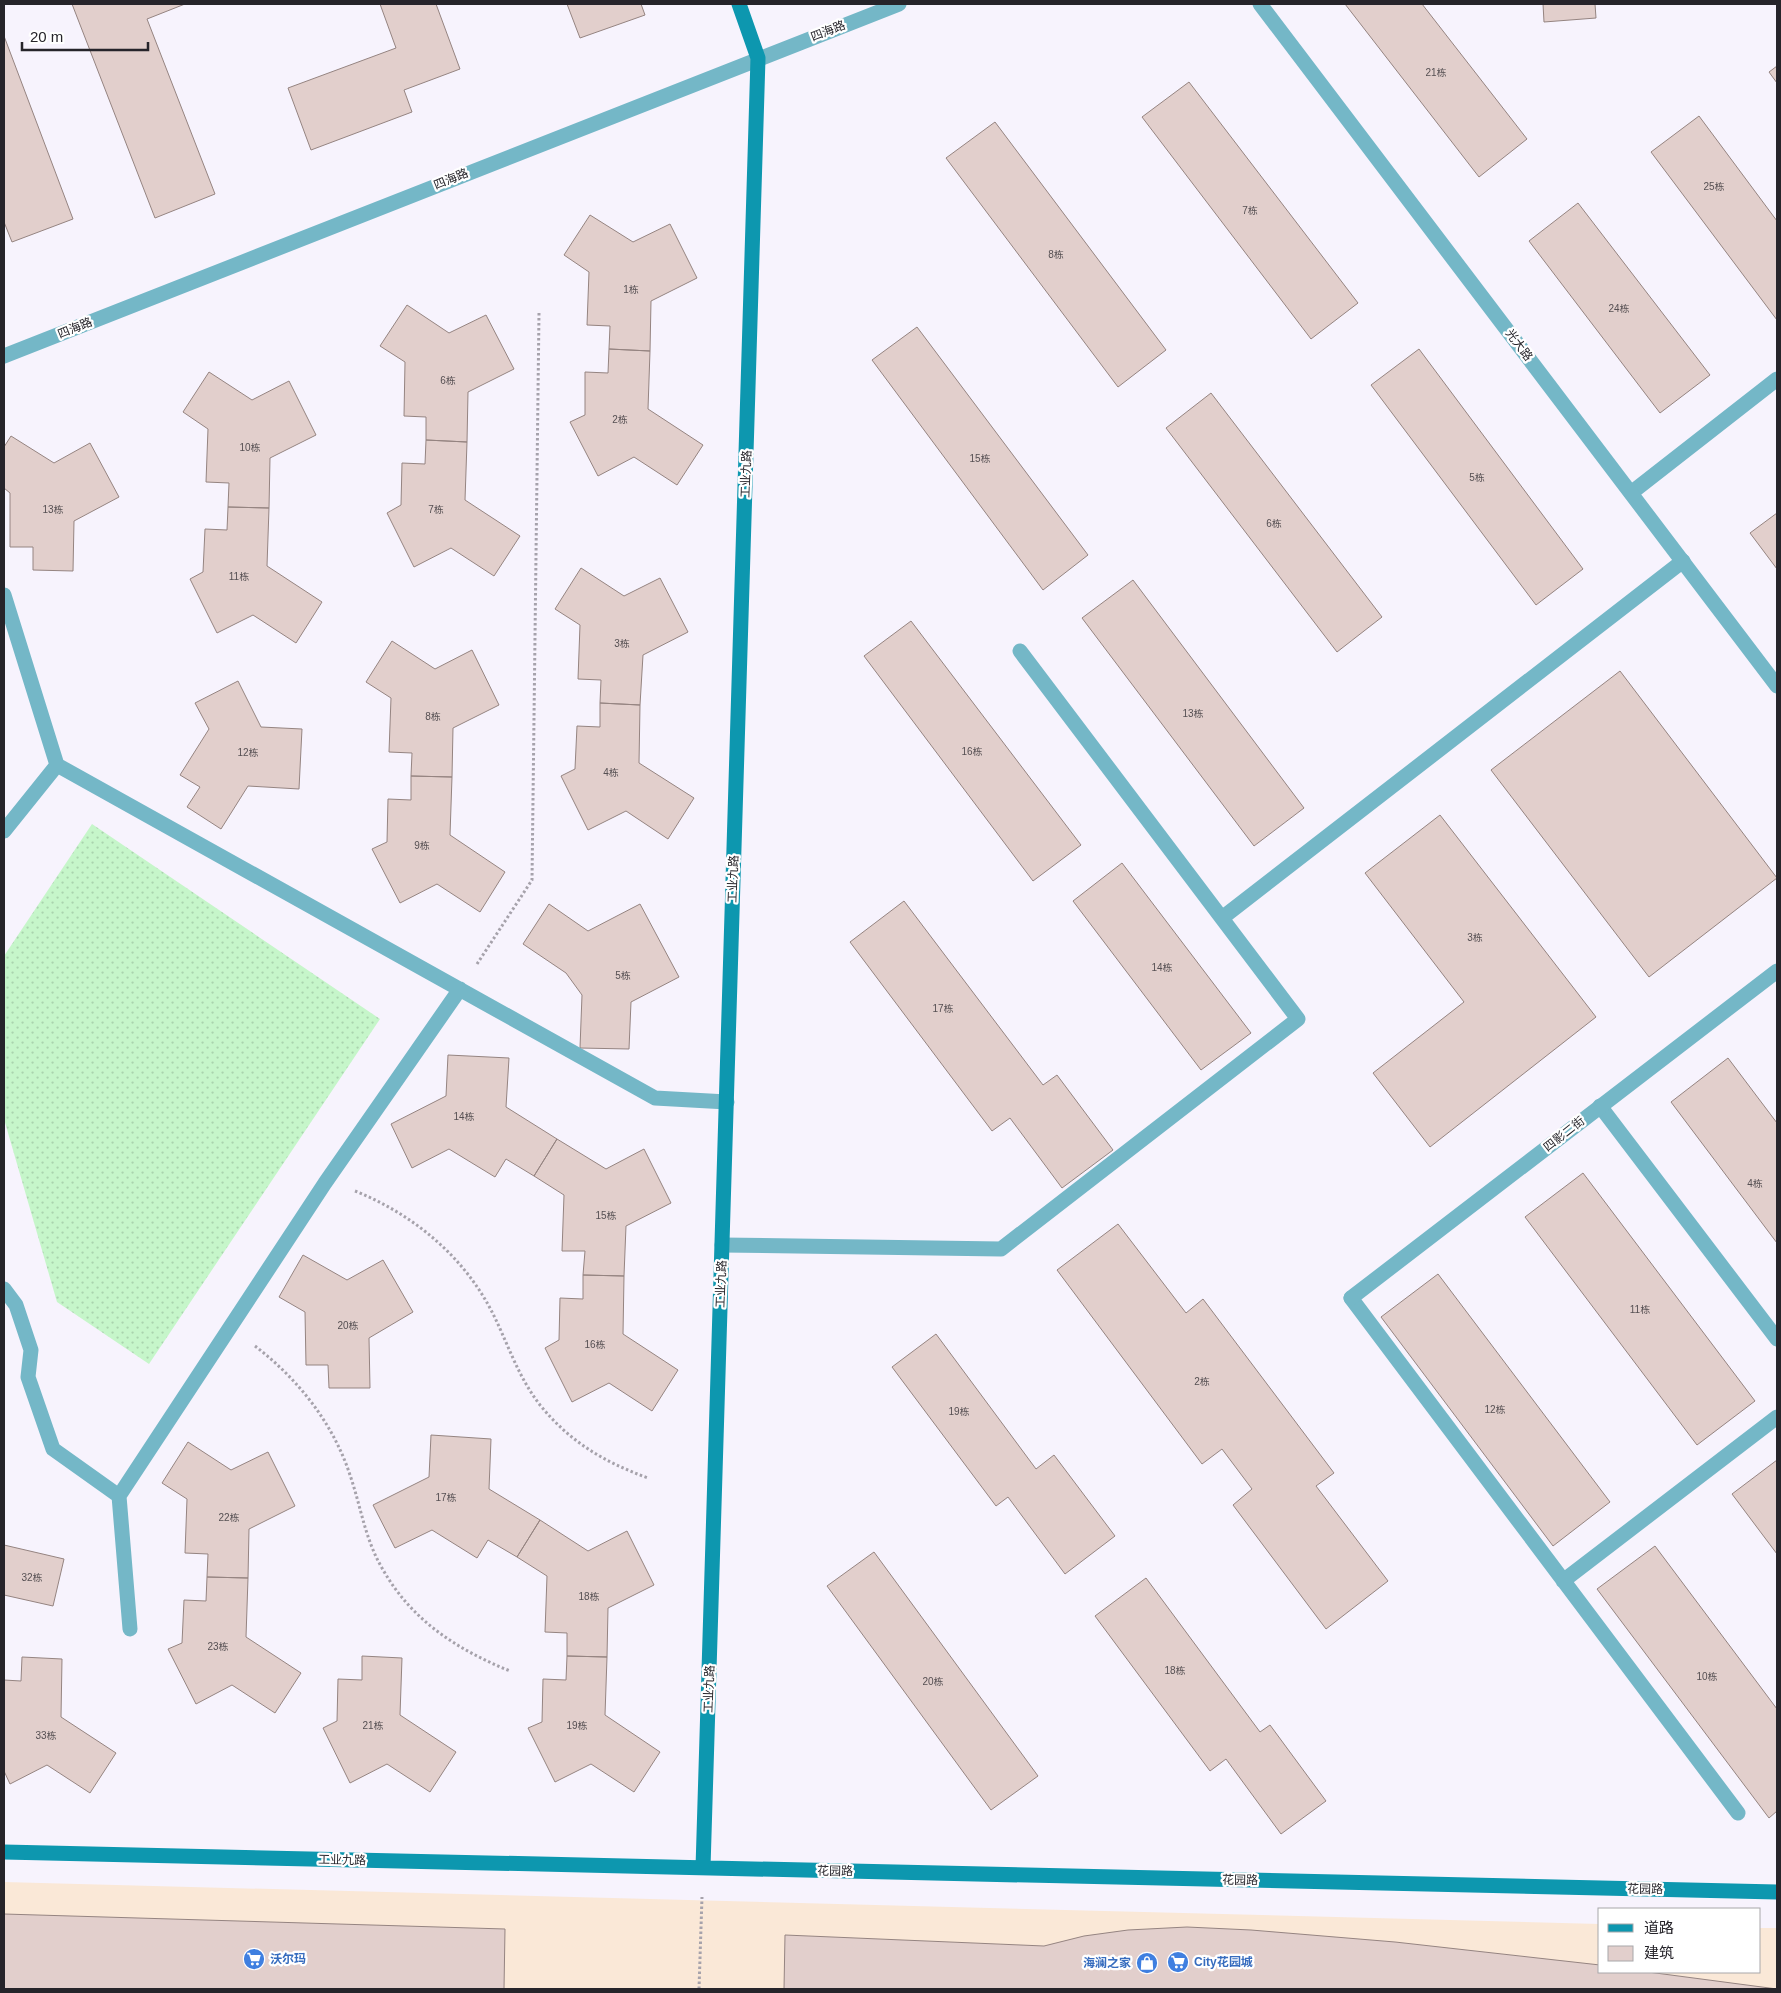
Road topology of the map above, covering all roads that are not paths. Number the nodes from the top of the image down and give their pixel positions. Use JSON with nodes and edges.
{"nodes":[{"id":1,"x":739,"y":4,"type":"edge"},
{"id":2,"x":899,"y":4,"type":"edge"},
{"id":3,"x":1260,"y":4,"type":"edge"},
{"id":4,"x":758,"y":58,"type":"junction"},
{"id":5,"x":4,"y":356,"type":"edge"},
{"id":6,"x":1777,"y":379,"type":"edge"},
{"id":7,"x":1631,"y":493,"type":"junction"},
{"id":8,"x":1683,"y":561,"type":"junction"},
{"id":9,"x":4,"y":595,"type":"edge"},
{"id":10,"x":1020,"y":651,"type":"dead end"},
{"id":11,"x":1777,"y":686,"type":"edge"},
{"id":12,"x":57,"y":765,"type":"junction"},
{"id":13,"x":4,"y":831,"type":"edge"},
{"id":14,"x":1222,"y":918,"type":"junction"},
{"id":15,"x":1777,"y":970,"type":"edge"},
{"id":16,"x":460,"y":989,"type":"junction"},
{"id":17,"x":727,"y":1102,"type":"junction"},
{"id":18,"x":1600,"y":1106,"type":"junction"},
{"id":19,"x":722,"y":1245,"type":"junction"},
{"id":20,"x":4,"y":1289,"type":"edge"},
{"id":21,"x":1777,"y":1339,"type":"edge"},
{"id":22,"x":1777,"y":1417,"type":"edge"},
{"id":23,"x":119,"y":1496,"type":"junction"},
{"id":24,"x":1563,"y":1581,"type":"junction"},
{"id":25,"x":130,"y":1629,"type":"dead end"},
{"id":26,"x":1738,"y":1813,"type":"dead end"},
{"id":27,"x":4,"y":1852,"type":"edge"},
{"id":28,"x":703,"y":1868,"type":"junction"},
{"id":29,"x":1777,"y":1892,"type":"edge"}],
"edges":[{"from":1,"to":4,"type":"street","name":"工业九路"},
{"from":2,"to":4,"type":"street","name":"四海路"},
{"from":3,"to":7,"type":"street","name":"光大路"},
{"from":4,"to":5,"type":"street","name":"四海路"},
{"from":4,"to":17,"type":"street","name":"工业九路"},
{"from":6,"to":7,"type":"street"},
{"from":7,"to":8,"type":"street","name":"光大路"},
{"from":8,"to":11,"type":"street","name":"光大路"},
{"from":8,"to":14,"type":"street"},
{"from":9,"to":12,"type":"street"},
{"from":10,"to":14,"type":"street"},
{"from":12,"to":13,"type":"street"},
{"from":12,"to":16,"type":"street"},
{"from":14,"to":19,"type":"street"},
{"from":15,"to":18,"type":"street","name":"四影二街"},
{"from":16,"to":17,"type":"street"},
{"from":16,"to":23,"type":"street"},
{"from":17,"to":19,"type":"street","name":"工业九路"},
{"from":18,"to":21,"type":"street"},
{"from":18,"to":24,"type":"street","name":"四影二街"},
{"from":19,"to":28,"type":"street","name":"工业九路"},
{"from":20,"to":23,"type":"street"},
{"from":22,"to":24,"type":"street"},
{"from":23,"to":25,"type":"street"},
{"from":24,"to":26,"type":"street"},
{"from":27,"to":28,"type":"street","name":"工业九路"},
{"from":28,"to":29,"type":"street","name":"花园路"}]}
